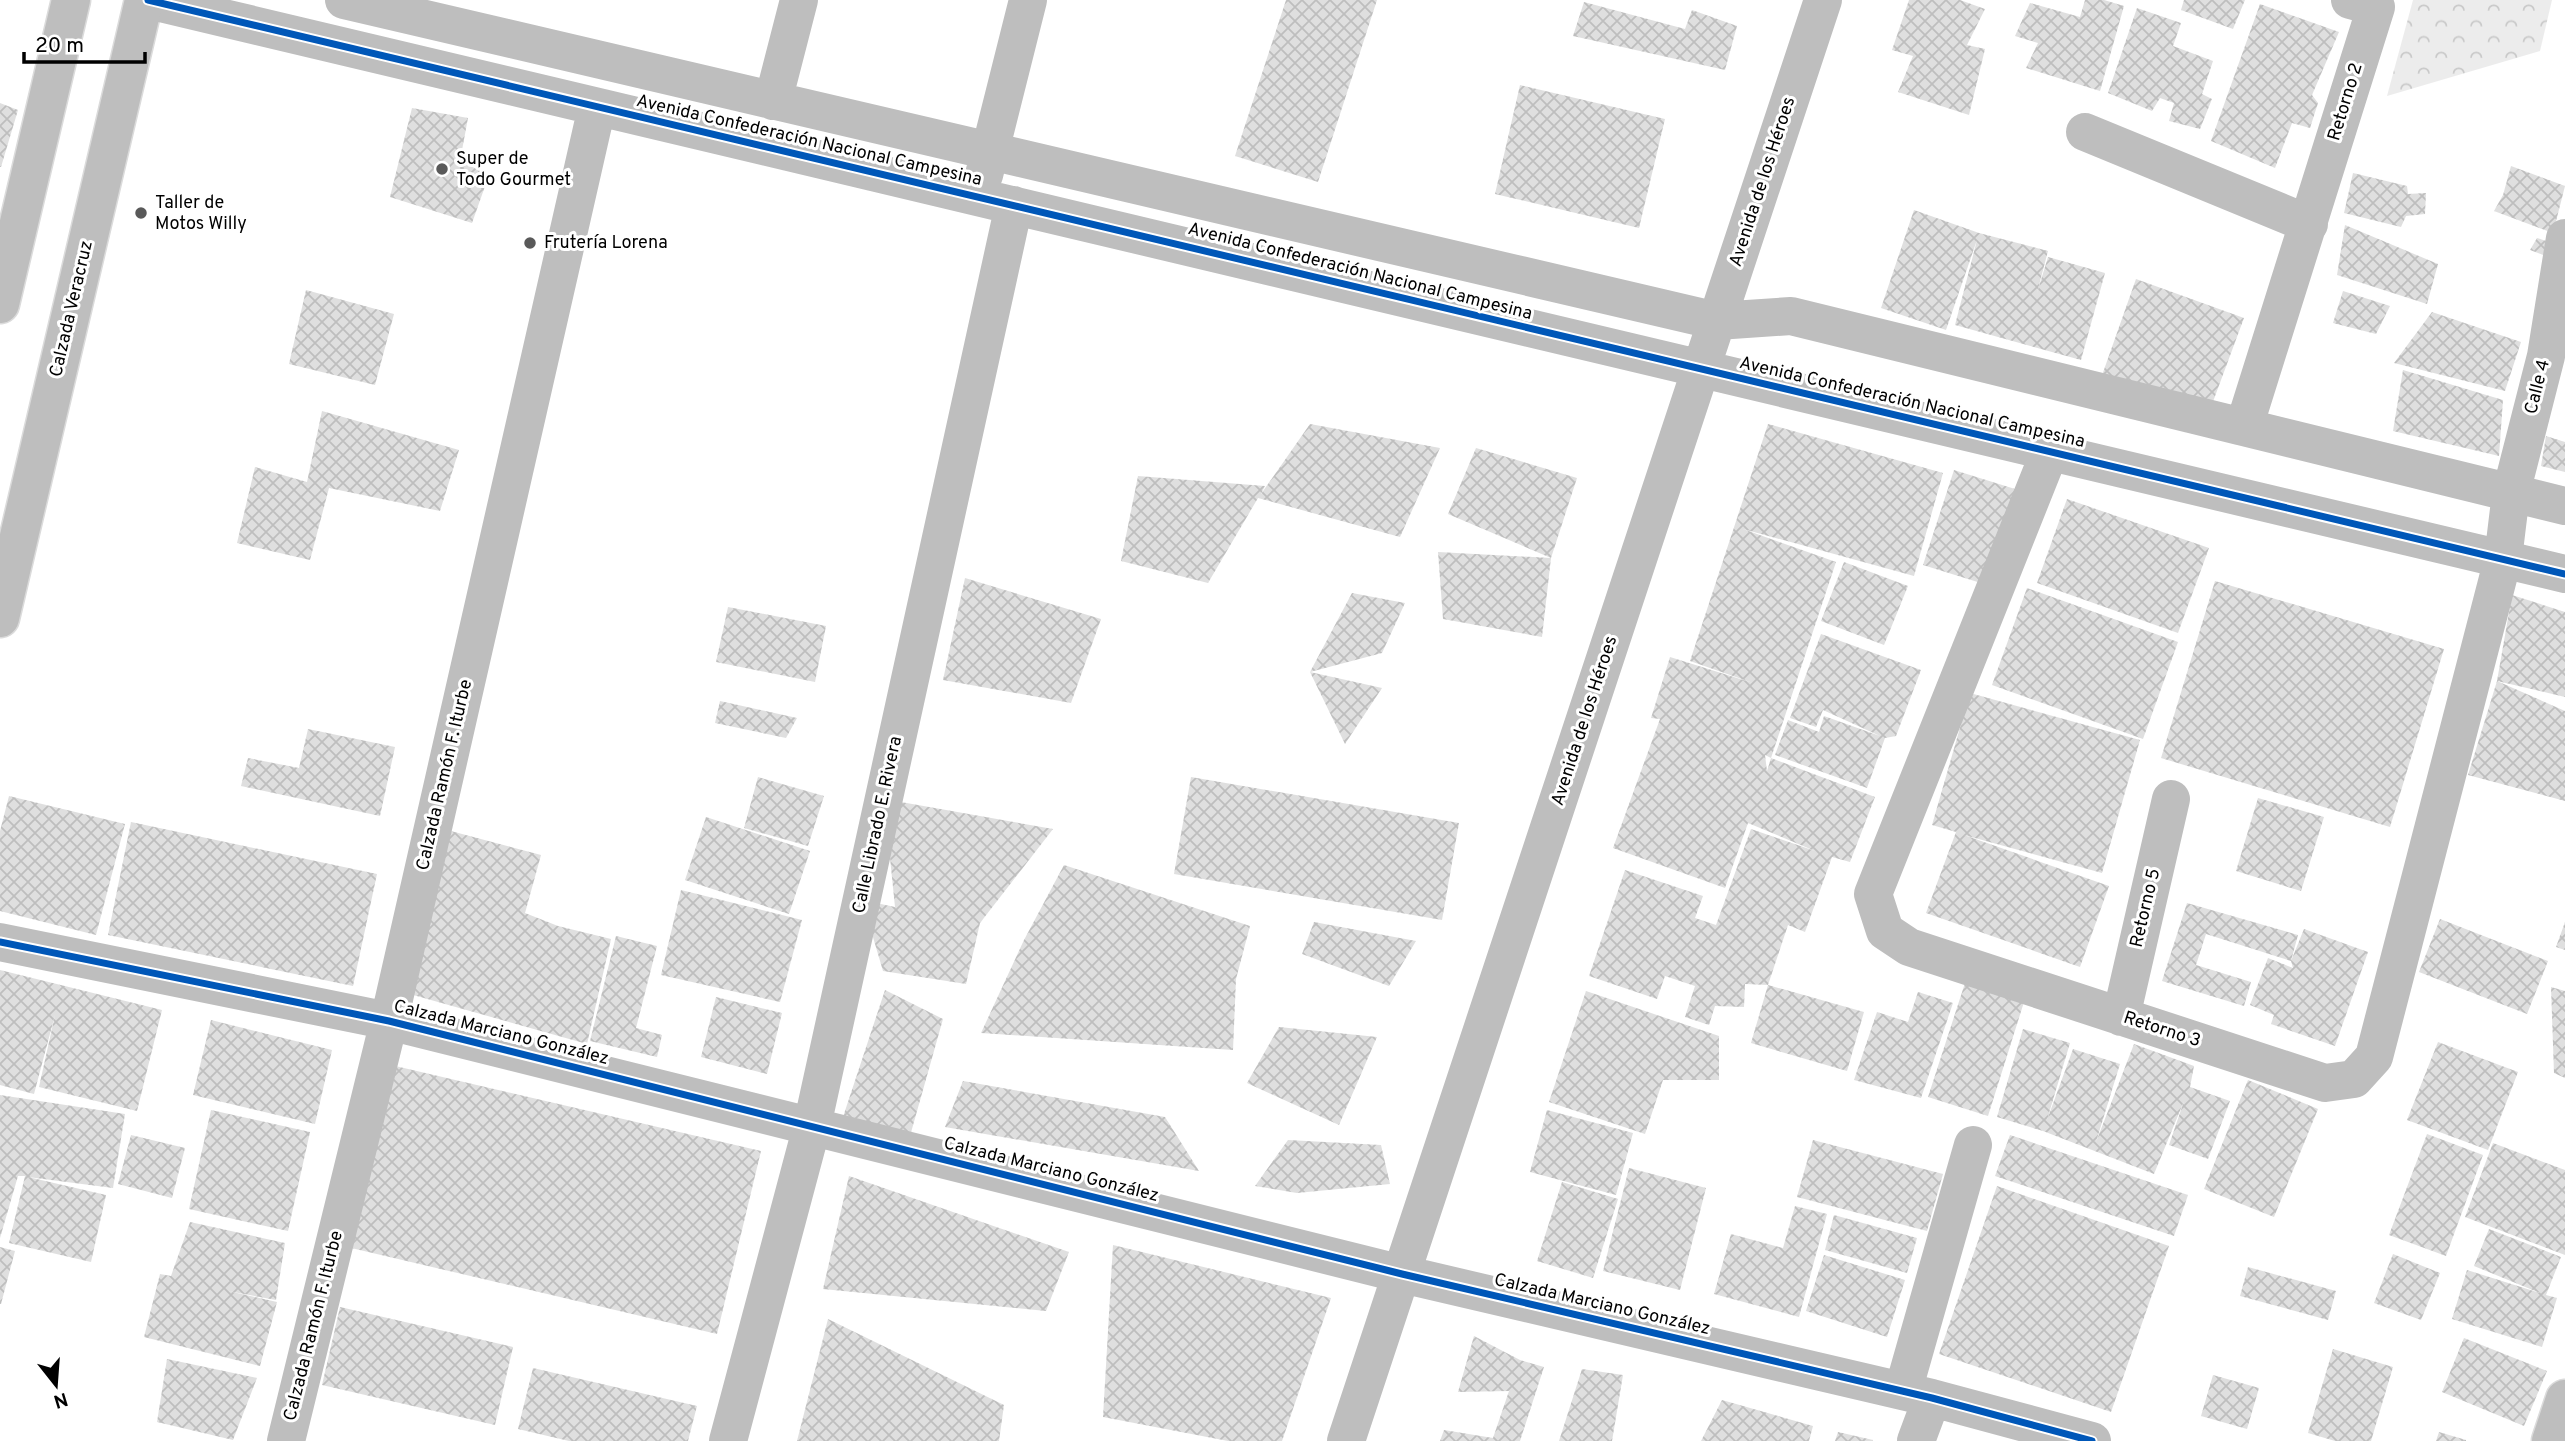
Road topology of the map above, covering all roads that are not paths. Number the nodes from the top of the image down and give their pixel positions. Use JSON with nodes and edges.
{"nodes":[{"id":1,"x":71,"y":0,"type":"edge"},
{"id":2,"x":146,"y":0,"type":"edge"},
{"id":3,"x":344,"y":0,"type":"edge"},
{"id":4,"x":799,"y":0,"type":"edge"},
{"id":5,"x":1028,"y":0,"type":"edge"},
{"id":6,"x":1823,"y":0,"type":"edge"},
{"id":7,"x":2350,"y":0,"type":"edge"},
{"id":8,"x":773,"y":101,"type":"junction"},
{"id":9,"x":597,"y":107,"type":"junction"},
{"id":10,"x":2085,"y":132,"type":"dead end"},
{"id":11,"x":990,"y":152,"type":"junction"},
{"id":12,"x":996,"y":201,"type":"junction"},
{"id":13,"x":1242,"y":212,"type":"junction"},
{"id":14,"x":2309,"y":224,"type":"junction"},
{"id":15,"x":2565,"y":238,"type":"edge"},
{"id":16,"x":1230,"y":257,"type":"junction"},
{"id":17,"x":0,"y":304,"type":"edge"},
{"id":18,"x":1717,"y":321,"type":"junction"},
{"id":19,"x":1701,"y":370,"type":"junction"},
{"id":20,"x":2244,"y":427,"type":"junction"},
{"id":21,"x":2050,"y":451,"type":"junction"},
{"id":22,"x":2511,"y":493,"type":"junction"},
{"id":23,"x":2565,"y":506,"type":"edge"},
{"id":24,"x":2503,"y":559,"type":"junction"},
{"id":25,"x":2565,"y":574,"type":"edge"},
{"id":26,"x":0,"y":618,"type":"edge"},
{"id":27,"x":2171,"y":799,"type":"dead end"},
{"id":28,"x":0,"y":942,"type":"edge"},
{"id":29,"x":2121,"y":1017,"type":"junction"},
{"id":30,"x":389,"y":1021,"type":"junction"},
{"id":31,"x":812,"y":1126,"type":"junction"},
{"id":32,"x":1973,"y":1145,"type":"dead end"},
{"id":33,"x":1402,"y":1274,"type":"junction"},
{"id":34,"x":1917,"y":1394,"type":"junction"},
{"id":35,"x":2565,"y":1399,"type":"edge"},
{"id":36,"x":286,"y":1441,"type":"edge"},
{"id":37,"x":729,"y":1441,"type":"edge"},
{"id":38,"x":1346,"y":1441,"type":"edge"},
{"id":39,"x":1916,"y":1441,"type":"edge"},
{"id":40,"x":2092,"y":1441,"type":"edge"},
{"id":41,"x":2551,"y":1441,"type":"edge"}],
"edges":[{"from":1,"to":17,"type":"street"},
{"from":2,"to":9,"type":"street","name":"Avenida Confederación Nacional Campesina"},
{"from":2,"to":26,"type":"street","name":"Calzada Veracruz"},
{"from":3,"to":8,"type":"street","name":"Avenida Confederación Nacional Campesina"},
{"from":4,"to":8,"type":"street"},
{"from":5,"to":11,"type":"street","name":"Calle Librado E. Rivera"},
{"from":6,"to":18,"type":"street","name":"Avenida de los Héroes"},
{"from":7,"to":14,"type":"street","name":"Retorno 2"},
{"from":8,"to":11,"type":"street","name":"Avenida Confederación Nacional Campesina"},
{"from":9,"to":12,"type":"street","name":"Avenida Confederación Nacional Campesina"},
{"from":9,"to":30,"type":"street","name":"Calzada Ramón F. Iturbe"},
{"from":10,"to":14,"type":"street"},
{"from":11,"to":12,"type":"street","name":"Calle Librado E. Rivera"},
{"from":11,"to":13,"type":"street","name":"Avenida Confederación Nacional Campesina"},
{"from":12,"to":16,"type":"street","name":"Avenida Confederación Nacional Campesina"},
{"from":12,"to":31,"type":"street","name":"Calle Librado E. Rivera"},
{"from":13,"to":16,"type":"street"},
{"from":13,"to":18,"type":"street","name":"Avenida Confederación Nacional Campesina"},
{"from":14,"to":20,"type":"street","name":"Retorno 2"},
{"from":15,"to":22,"type":"street","name":"Calle 4"},
{"from":16,"to":19,"type":"street","name":"Avenida Confederación Nacional Campesina"},
{"from":18,"to":19,"type":"street","name":"Avenida de los Héroes"},
{"from":18,"to":20,"type":"street","name":"Avenida Confederación Nacional Campesina"},
{"from":19,"to":21,"type":"street","name":"Avenida Confederación Nacional Campesina"},
{"from":19,"to":33,"type":"street","name":"Avenida de los Héroes"},
{"from":20,"to":22,"type":"street","name":"Avenida Confederación Nacional Campesina"},
{"from":21,"to":24,"type":"street","name":"Avenida Confederación Nacional Campesina"},
{"from":21,"to":29,"type":"street","name":"Retorno 3"},
{"from":22,"to":23,"type":"street","name":"Avenida Confederación Nacional Campesina"},
{"from":22,"to":24,"type":"street","name":"Retorno 3"},
{"from":24,"to":25,"type":"street","name":"Avenida Confederación Nacional Campesina"},
{"from":24,"to":29,"type":"street","name":"Retorno 3"},
{"from":27,"to":29,"type":"street","name":"Retorno 5"},
{"from":28,"to":30,"type":"street","name":"Calzada Marciano González"},
{"from":30,"to":31,"type":"street","name":"Calzada Marciano González"},
{"from":30,"to":36,"type":"street","name":"Calzada Ramón F. Iturbe"},
{"from":31,"to":33,"type":"street","name":"Calzada Marciano González"},
{"from":31,"to":37,"type":"street","name":"Calle Librado E. Rivera"},
{"from":32,"to":34,"type":"street"},
{"from":33,"to":34,"type":"street","name":"Calzada Marciano González"},
{"from":33,"to":38,"type":"street","name":"Avenida de los Héroes"},
{"from":34,"to":39,"type":"street"},
{"from":34,"to":40,"type":"street","name":"Calzada Marciano González"},
{"from":35,"to":41,"type":"street"}]}
